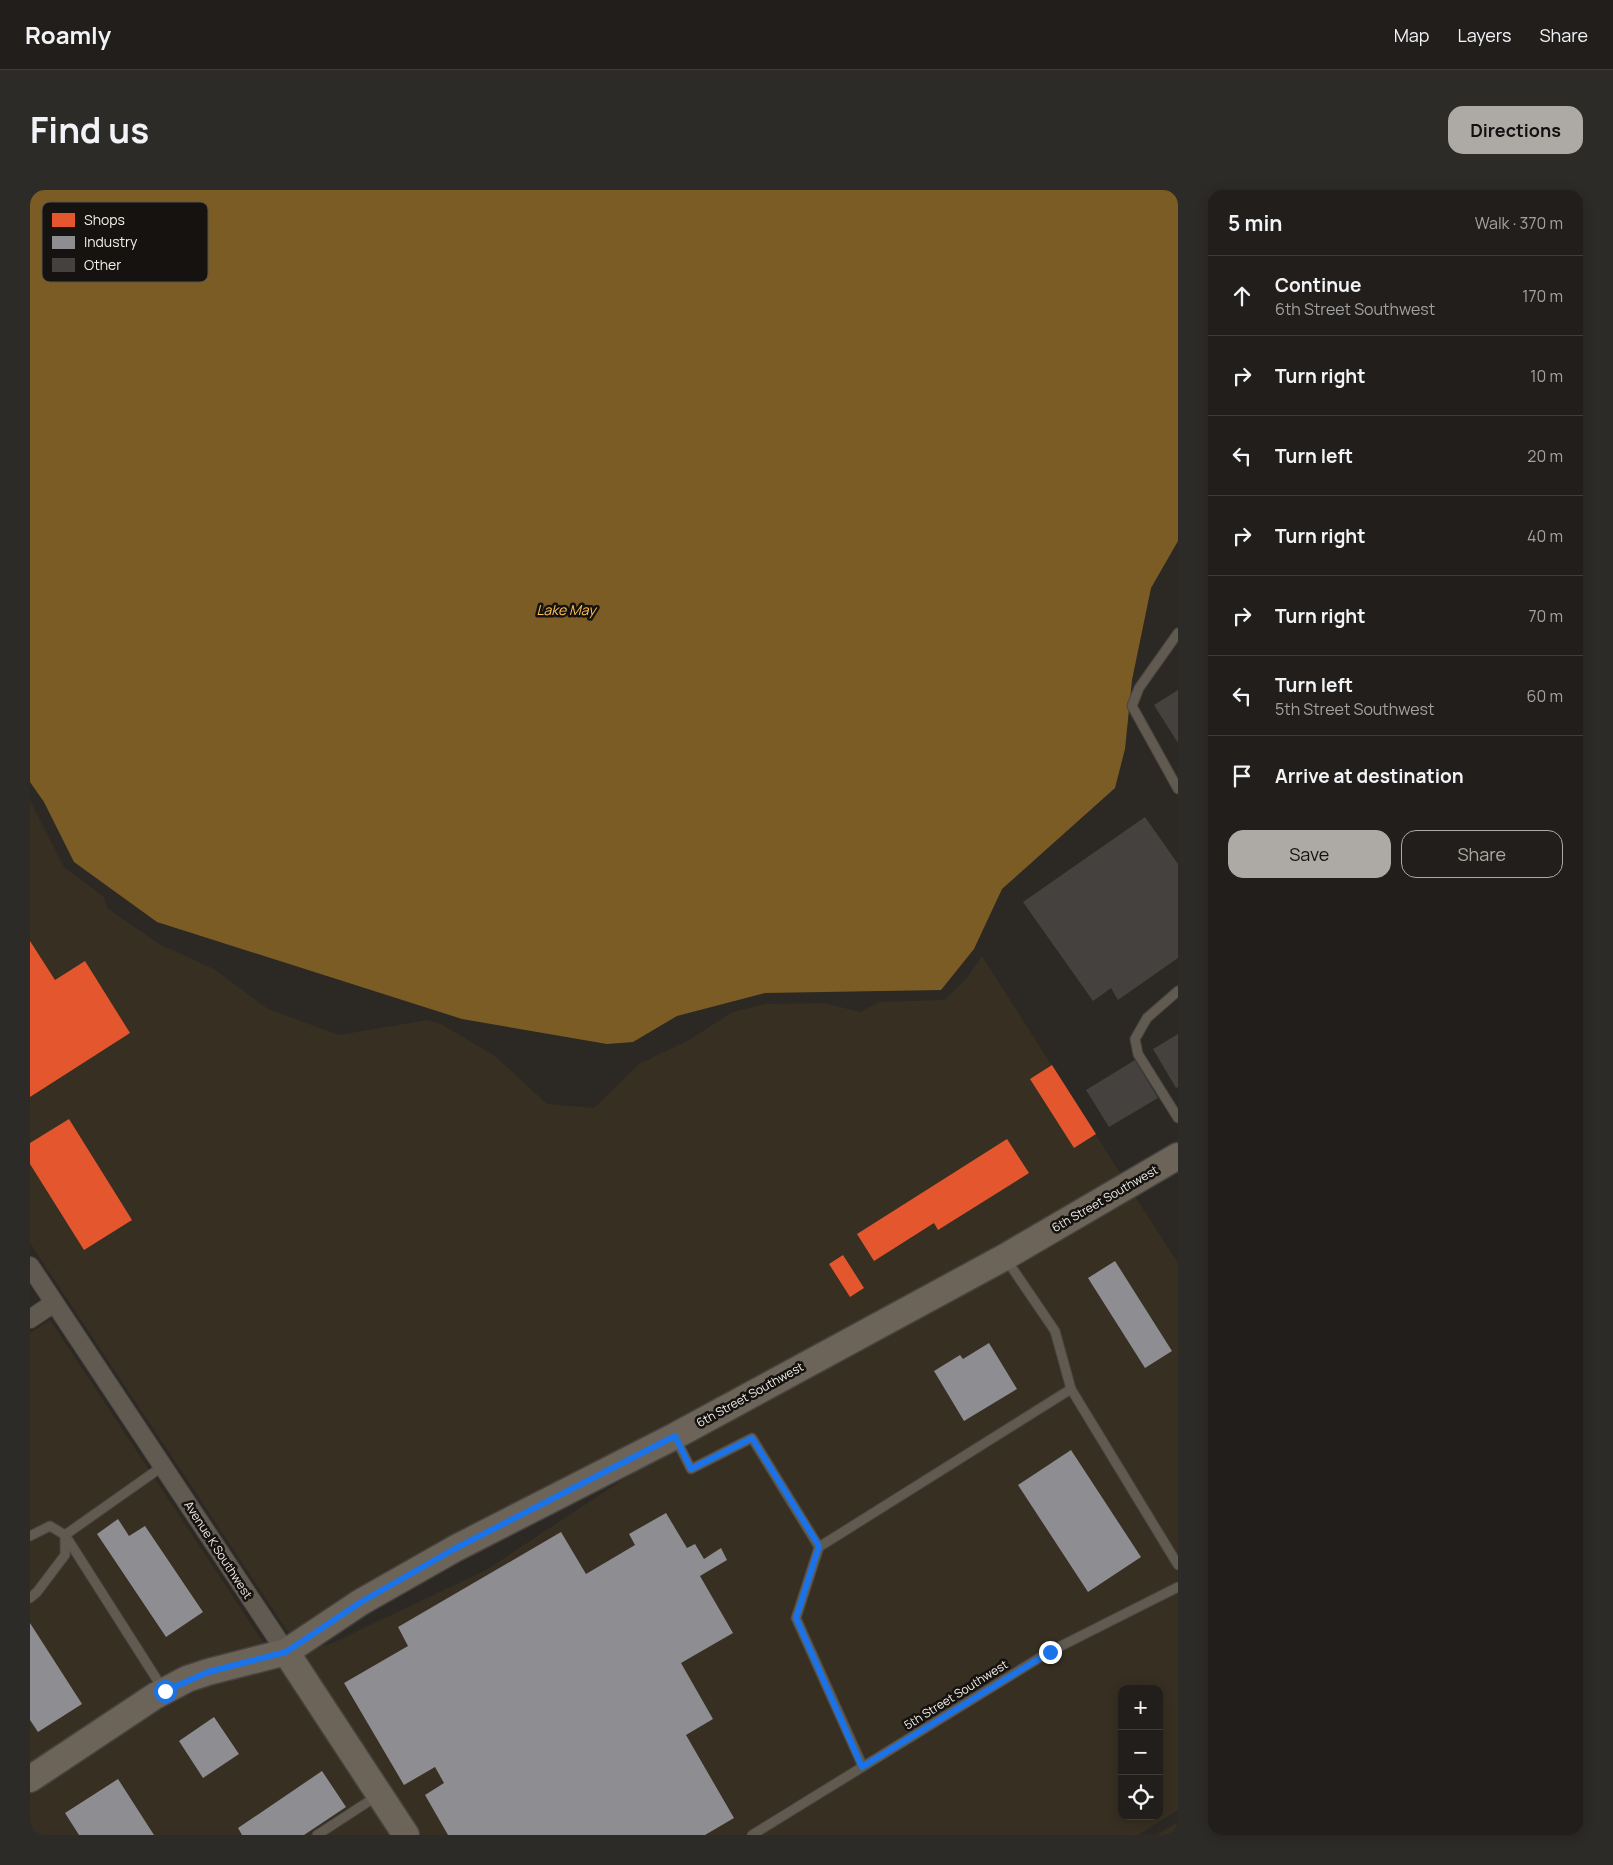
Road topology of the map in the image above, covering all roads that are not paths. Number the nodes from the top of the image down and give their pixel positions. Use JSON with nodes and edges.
{"nodes":[{"id":1,"x":1178,"y":632,"type":"edge"},
{"id":2,"x":1178,"y":788,"type":"edge"},
{"id":3,"x":1178,"y":991,"type":"edge"},
{"id":4,"x":1178,"y":1118,"type":"edge"},
{"id":5,"x":1178,"y":1156,"type":"edge"},
{"id":6,"x":1005,"y":1257,"type":"junction"},
{"id":7,"x":30,"y":1266,"type":"edge"},
{"id":8,"x":54,"y":1303,"type":"junction"},
{"id":9,"x":30,"y":1319,"type":"edge"},
{"id":10,"x":1071,"y":1389,"type":"junction"},
{"id":11,"x":675,"y":1436,"type":"junction"},
{"id":12,"x":163,"y":1466,"type":"junction"},
{"id":13,"x":65,"y":1535,"type":"junction"},
{"id":14,"x":30,"y":1536,"type":"edge"},
{"id":15,"x":819,"y":1546,"type":"junction"},
{"id":16,"x":1178,"y":1565,"type":"edge"},
{"id":17,"x":1178,"y":1587,"type":"edge"},
{"id":18,"x":30,"y":1598,"type":"edge"},
{"id":19,"x":286,"y":1652,"type":"junction"},
{"id":20,"x":165,"y":1691,"type":"junction"},
{"id":21,"x":862,"y":1767,"type":"junction"},
{"id":22,"x":30,"y":1779,"type":"edge"},
{"id":23,"x":379,"y":1795,"type":"junction"},
{"id":24,"x":317,"y":1835,"type":"edge"},
{"id":25,"x":406,"y":1835,"type":"edge"},
{"id":26,"x":752,"y":1835,"type":"edge"}],
"edges":[{"from":1,"to":2,"type":"lane"},
{"from":3,"to":4,"type":"lane"},
{"from":5,"to":6,"type":"street","name":"6th Street Southwest"},
{"from":6,"to":10,"type":"lane"},
{"from":6,"to":11,"type":"street","name":"6th Street Southwest"},
{"from":7,"to":8,"type":"street","name":"Avenue K Southwest"},
{"from":8,"to":9,"type":"street"},
{"from":8,"to":12,"type":"street","name":"Avenue K Southwest"},
{"from":10,"to":15,"type":"lane"},
{"from":10,"to":16,"type":"lane"},
{"from":11,"to":15,"type":"lane"},
{"from":11,"to":19,"type":"street","name":"6th Street Southwest"},
{"from":12,"to":13,"type":"lane"},
{"from":12,"to":19,"type":"street","name":"Avenue K Southwest"},
{"from":13,"to":14,"type":"lane"},
{"from":13,"to":18,"type":"lane"},
{"from":13,"to":20,"type":"lane"},
{"from":15,"to":21,"type":"lane"},
{"from":17,"to":21,"type":"lane","name":"5th Street Southwest"},
{"from":19,"to":20,"type":"street","name":"6th Street Southwest"},
{"from":19,"to":23,"type":"street","name":"Avenue K Southwest"},
{"from":20,"to":22,"type":"street","name":"6th Street Southwest"},
{"from":21,"to":26,"type":"lane","name":"5th Street Southwest"},
{"from":23,"to":24,"type":"lane"},
{"from":23,"to":25,"type":"street","name":"Avenue K Southwest"}]}
